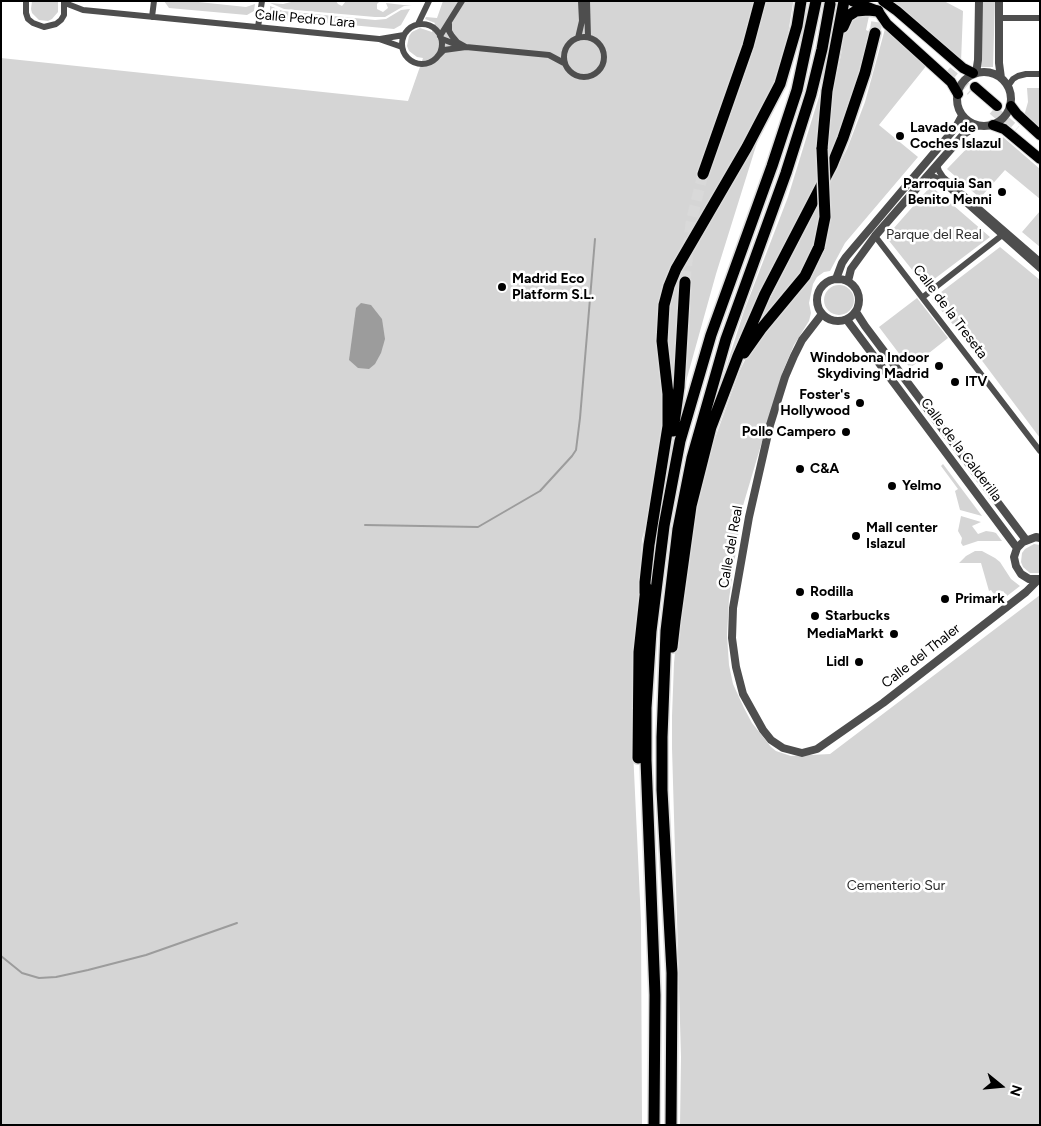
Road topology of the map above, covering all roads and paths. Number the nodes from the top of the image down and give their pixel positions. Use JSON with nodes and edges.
{"nodes":[{"id":1,"x":26,"y":1,"type":"edge"},
{"id":2,"x":154,"y":1,"type":"edge"},
{"id":3,"x":262,"y":1,"type":"edge"},
{"id":4,"x":429,"y":1,"type":"edge"},
{"id":5,"x":462,"y":1,"type":"edge"},
{"id":6,"x":581,"y":1,"type":"edge"},
{"id":7,"x":587,"y":1,"type":"edge"},
{"id":8,"x":760,"y":1,"type":"edge"},
{"id":9,"x":801,"y":1,"type":"edge"},
{"id":10,"x":816,"y":1,"type":"edge"},
{"id":11,"x":844,"y":1,"type":"edge"},
{"id":12,"x":852,"y":1,"type":"edge"},
{"id":13,"x":979,"y":1,"type":"edge"},
{"id":14,"x":1000,"y":1,"type":"edge"},
{"id":15,"x":65,"y":2,"type":"edge"},
{"id":16,"x":830,"y":4,"type":"dead end"},
{"id":17,"x":880,"y":5,"type":"edge"},
{"id":18,"x":79,"y":10,"type":"junction"},
{"id":19,"x":64,"y":15,"type":"junction"},
{"id":20,"x":152,"y":17,"type":"junction"},
{"id":21,"x":999,"y":18,"type":"junction"},
{"id":22,"x":1040,"y":18,"type":"edge"},
{"id":23,"x":449,"y":22,"type":"junction"},
{"id":24,"x":418,"y":24,"type":"junction"},
{"id":25,"x":258,"y":28,"type":"junction"},
{"id":26,"x":875,"y":33,"type":"tunnel mouth"},
{"id":27,"x":404,"y":35,"type":"junction"},
{"id":28,"x":588,"y":37,"type":"junction"},
{"id":29,"x":441,"y":38,"type":"junction"},
{"id":30,"x":578,"y":38,"type":"junction"},
{"id":31,"x":379,"y":39,"type":"junction"},
{"id":32,"x":402,"y":47,"type":"junction"},
{"id":33,"x":466,"y":47,"type":"junction"},
{"id":34,"x":836,"y":48,"type":"junction"},
{"id":35,"x":565,"y":50,"type":"junction"},
{"id":36,"x":439,"y":55,"type":"junction"},
{"id":37,"x":549,"y":55,"type":"junction"},
{"id":38,"x":564,"y":63,"type":"junction"},
{"id":39,"x":950,"y":69,"type":"tunnel mouth"},
{"id":40,"x":975,"y":73,"type":"junction"},
{"id":41,"x":1040,"y":74,"type":"edge"},
{"id":42,"x":1001,"y":78,"type":"junction"},
{"id":43,"x":1008,"y":86,"type":"junction"},
{"id":44,"x":973,"y":89,"type":"tunnel mouth"},
{"id":45,"x":958,"y":94,"type":"junction"},
{"id":46,"x":1010,"y":106,"type":"junction"},
{"id":47,"x":995,"y":108,"type":"tunnel mouth"},
{"id":48,"x":962,"y":116,"type":"junction"},
{"id":49,"x":993,"y":125,"type":"junction"},
{"id":50,"x":976,"y":126,"type":"junction"},
{"id":51,"x":1040,"y":135,"type":"edge"},
{"id":52,"x":1040,"y":143,"type":"edge"},
{"id":53,"x":1040,"y":152,"type":"edge"},
{"id":54,"x":1040,"y":159,"type":"edge"},
{"id":55,"x":937,"y":165,"type":"junction"},
{"id":56,"x":703,"y":174,"type":"tunnel mouth"},
{"id":57,"x":926,"y":178,"type":"junction"},
{"id":58,"x":875,"y":236,"type":"junction"},
{"id":59,"x":1001,"y":236,"type":"junction"},
{"id":60,"x":1040,"y":261,"type":"edge"},
{"id":61,"x":1040,"y":269,"type":"edge"},
{"id":62,"x":836,"y":278,"type":"junction"},
{"id":63,"x":848,"y":281,"type":"junction"},
{"id":64,"x":685,"y":282,"type":"tunnel mouth"},
{"id":65,"x":923,"y":297,"type":"junction"},
{"id":66,"x":856,"y":312,"type":"junction"},
{"id":67,"x":822,"y":314,"type":"junction"},
{"id":68,"x":847,"y":320,"type":"junction"},
{"id":69,"x":706,"y":448,"type":"junction"},
{"id":70,"x":1040,"y":451,"type":"edge"},
{"id":71,"x":1040,"y":538,"type":"edge"},
{"id":72,"x":1026,"y":540,"type":"junction"},
{"id":73,"x":1017,"y":548,"type":"junction"},
{"id":74,"x":1039,"y":579,"type":"edge"},
{"id":75,"x":645,"y":593,"type":"junction"},
{"id":76,"x":817,"y":749,"type":"joint"},
{"id":77,"x":648,"y":824,"type":"junction"},
{"id":78,"x":665,"y":829,"type":"junction"},
{"id":79,"x":654,"y":1125,"type":"edge"},
{"id":80,"x":671,"y":1125,"type":"edge"}],
"edges":[{"from":1,"to":19,"type":"street","name":"Calle Pedro Lara"},
{"from":2,"to":20,"type":"street"},
{"from":3,"to":25,"type":"street"},
{"from":4,"to":24,"type":"street"},
{"from":5,"to":23,"type":"street"},
{"from":6,"to":30,"type":"street"},
{"from":7,"to":28,"type":"street"},
{"from":8,"to":56,"type":"highway"},
{"from":9,"to":75,"type":"highway"},
{"from":10,"to":77,"type":"highway"},
{"from":11,"to":34,"type":"highway"},
{"from":12,"to":17,"type":"main road"},
{"from":13,"to":40,"type":"street"},
{"from":14,"to":21,"type":"street"},
{"from":15,"to":18,"type":"street","name":"Calle Pedro Lara"},
{"from":15,"to":19,"type":"street"},
{"from":16,"to":78,"type":"highway"},
{"from":17,"to":34,"type":"highway"},
{"from":17,"to":39,"type":"main road"},
{"from":17,"to":40,"type":"main road"},
{"from":17,"to":45,"type":"main road"},
{"from":18,"to":19,"type":"street","name":"Calle Pedro Lara"},
{"from":18,"to":20,"type":"street","name":"Calle Pedro Lara"},
{"from":20,"to":25,"type":"street","name":"Calle Pedro Lara"},
{"from":21,"to":22,"type":"street"},
{"from":21,"to":42,"type":"street"},
{"from":23,"to":29,"type":"street"},
{"from":23,"to":33,"type":"street"},
{"from":24,"to":27,"type":"street"},
{"from":24,"to":29,"type":"street"},
{"from":25,"to":31,"type":"street","name":"Calle Pedro Lara"},
{"from":26,"to":69,"type":"highway"},
{"from":27,"to":31,"type":"street","name":"Calle Pedro Lara"},
{"from":27,"to":32,"type":"street"},
{"from":28,"to":30,"type":"street"},
{"from":28,"to":38,"type":"street"},
{"from":29,"to":33,"type":"street"},
{"from":29,"to":36,"type":"street"},
{"from":30,"to":35,"type":"street"},
{"from":31,"to":32,"type":"street","name":"Calle Pedro Lara"},
{"from":32,"to":36,"type":"street"},
{"from":33,"to":36,"type":"street"},
{"from":33,"to":37,"type":"street"},
{"from":34,"to":69,"type":"highway","bridge":true},
{"from":35,"to":37,"type":"street"},
{"from":35,"to":38,"type":"street"},
{"from":37,"to":38,"type":"street"},
{"from":40,"to":42,"type":"street"},
{"from":40,"to":45,"type":"street"},
{"from":41,"to":43,"type":"street"},
{"from":42,"to":43,"type":"street"},
{"from":43,"to":46,"type":"street"},
{"from":44,"to":47,"type":"main road"},
{"from":45,"to":48,"type":"street"},
{"from":46,"to":49,"type":"street"},
{"from":46,"to":51,"type":"main road"},
{"from":48,"to":50,"type":"street"},
{"from":48,"to":62,"type":"street"},
{"from":49,"to":50,"type":"street"},
{"from":49,"to":54,"type":"main road"},
{"from":50,"to":55,"type":"street"},
{"from":52,"to":53,"type":"main road"},
{"from":55,"to":57,"type":"street"},
{"from":55,"to":60,"type":"street"},
{"from":57,"to":58,"type":"street"},
{"from":57,"to":59,"type":"street"},
{"from":58,"to":63,"type":"street"},
{"from":58,"to":65,"type":"street","name":"Calle de la Treseta"},
{"from":59,"to":61,"type":"street"},
{"from":59,"to":65,"type":"street"},
{"from":62,"to":63,"type":"street"},
{"from":62,"to":67,"type":"street"},
{"from":63,"to":66,"type":"street"},
{"from":64,"to":75,"type":"highway"},
{"from":65,"to":70,"type":"street","name":"Calle de la Treseta"},
{"from":66,"to":68,"type":"street"},
{"from":66,"to":72,"type":"street","name":"Calle de la Calderilla"},
{"from":67,"to":68,"type":"street"},
{"from":67,"to":76,"type":"street","name":"Calle del Real"},
{"from":68,"to":73,"type":"street","name":"Calle de la Calderilla"},
{"from":69,"to":78,"type":"highway"},
{"from":71,"to":72,"type":"street"},
{"from":72,"to":73,"type":"street"},
{"from":73,"to":74,"type":"street"},
{"from":74,"to":76,"type":"street","name":"Calle del Thaler"},
{"from":75,"to":77,"type":"highway"},
{"from":77,"to":79,"type":"highway"},
{"from":78,"to":80,"type":"highway"}]}
